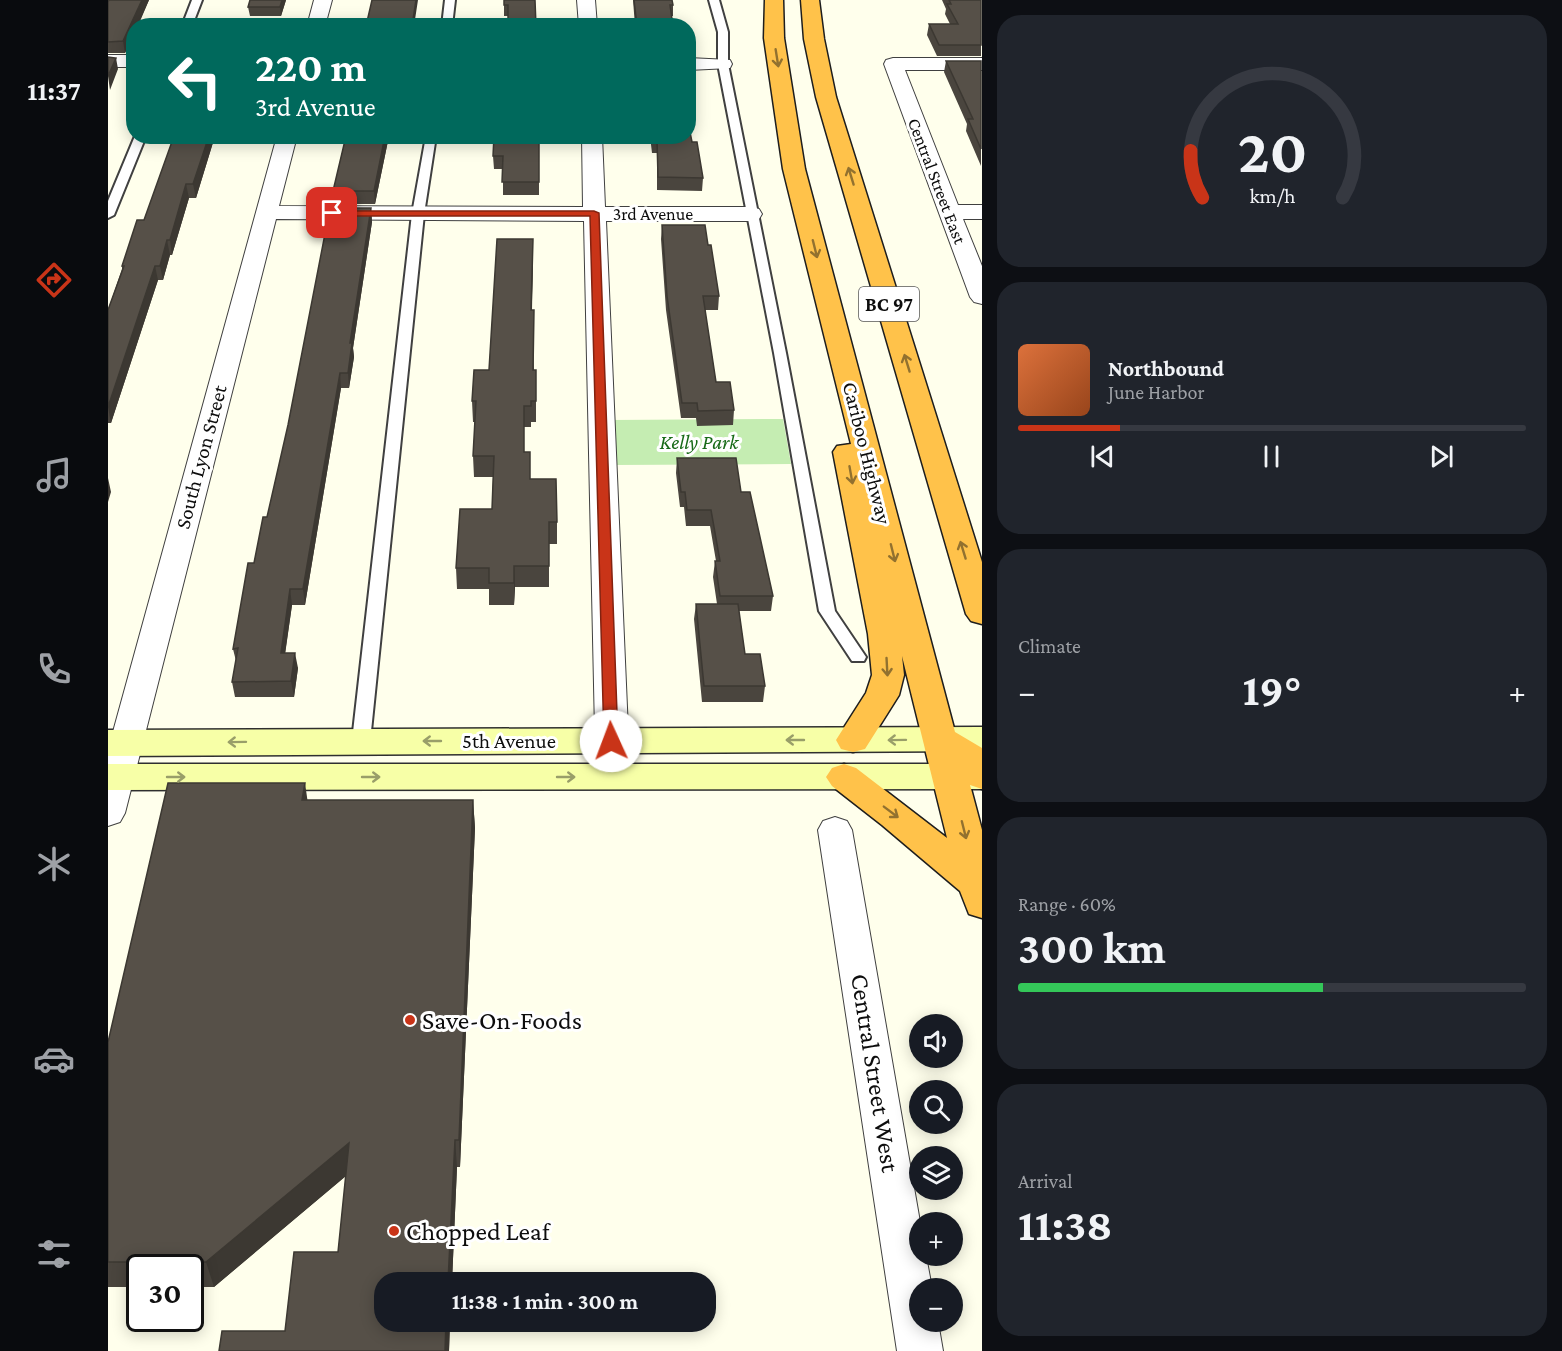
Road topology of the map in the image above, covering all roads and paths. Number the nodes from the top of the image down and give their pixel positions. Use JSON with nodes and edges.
{"nodes":[{"id":1,"x":197,"y":0,"type":"edge"},
{"id":2,"x":323,"y":0,"type":"edge"},
{"id":3,"x":450,"y":0,"type":"edge"},
{"id":4,"x":586,"y":0,"type":"edge"},
{"id":5,"x":714,"y":0,"type":"edge"},
{"id":6,"x":774,"y":0,"type":"edge"},
{"id":7,"x":810,"y":0,"type":"edge"},
{"id":8,"x":190,"y":18,"type":"edge"},
{"id":9,"x":318,"y":18,"type":"edge"},
{"id":10,"x":448,"y":18,"type":"edge"},
{"id":11,"x":587,"y":18,"type":"edge"},
{"id":12,"x":108,"y":62,"type":"edge"},
{"id":13,"x":126,"y":62,"type":"edge"},
{"id":14,"x":696,"y":64,"type":"edge"},
{"id":15,"x":723,"y":64,"type":"junction"},
{"id":16,"x":981,"y":64,"type":"edge"},
{"id":17,"x":138,"y":144,"type":"edge"},
{"id":18,"x":284,"y":144,"type":"edge"},
{"id":19,"x":430,"y":144,"type":"edge"},
{"id":20,"x":592,"y":144,"type":"edge"},
{"id":21,"x":267,"y":212,"type":"junction"},
{"id":22,"x":949,"y":212,"type":"junction"},
{"id":23,"x":981,"y":212,"type":"edge"},
{"id":24,"x":594,"y":213,"type":"junction"},
{"id":25,"x":418,"y":214,"type":"junction"},
{"id":26,"x":751,"y":214,"type":"junction"},
{"id":27,"x":108,"y":215,"type":"edge"},
{"id":28,"x":981,"y":297,"type":"edge"},
{"id":29,"x":842,"y":354,"type":"junction"},
{"id":30,"x":981,"y":609,"type":"edge"},
{"id":31,"x":858,"y":657,"type":"dead end"},
{"id":32,"x":940,"y":739,"type":"junction"},
{"id":33,"x":981,"y":739,"type":"edge"},
{"id":34,"x":853,"y":740,"type":"junction"},
{"id":35,"x":361,"y":741,"type":"junction"},
{"id":36,"x":611,"y":741,"type":"junction"},
{"id":37,"x":117,"y":743,"type":"edge"},
{"id":38,"x":113,"y":777,"type":"edge"},
{"id":39,"x":613,"y":777,"type":"junction"},
{"id":40,"x":843,"y":777,"type":"junction"},
{"id":41,"x":971,"y":777,"type":"edge"},
{"id":42,"x":108,"y":813,"type":"edge"},
{"id":43,"x":836,"y":830,"type":"dead end"},
{"id":44,"x":979,"y":893,"type":"edge"},
{"id":45,"x":920,"y":1351,"type":"edge"}],
"edges":[{"from":1,"to":8,"type":"lane"},
{"from":2,"to":9,"type":"street"},
{"from":3,"to":10,"type":"lane"},
{"from":4,"to":11,"type":"street"},
{"from":5,"to":15,"type":"lane"},
{"from":6,"to":29,"type":"highway","name":"Cariboo Highway","number":"BC 97","one_way":true},
{"from":30,"to":7,"type":"highway","number":"BC 97","one_way":true},
{"from":12,"to":13,"type":"street"},
{"from":14,"to":15,"type":"street"},
{"from":15,"to":26,"type":"lane"},
{"from":16,"to":22,"type":"street","name":"Central Street East"},
{"from":17,"to":27,"type":"lane"},
{"from":18,"to":21,"type":"street","name":"South Lyon Street"},
{"from":19,"to":25,"type":"lane"},
{"from":20,"to":24,"type":"street"},
{"from":21,"to":25,"type":"street","name":"3rd Avenue"},
{"from":21,"to":37,"type":"street","name":"South Lyon Street"},
{"from":22,"to":23,"type":"street"},
{"from":22,"to":28,"type":"street","name":"Central Street East"},
{"from":24,"to":25,"type":"street","name":"3rd Avenue"},
{"from":24,"to":26,"type":"street","name":"3rd Avenue"},
{"from":24,"to":36,"type":"street"},
{"from":25,"to":35,"type":"lane"},
{"from":26,"to":31,"type":"lane"},
{"from":29,"to":32,"type":"highway","name":"Cariboo Highway","number":"BC 97","one_way":true},
{"from":29,"to":34,"type":"highway","one_way":true},
{"from":32,"to":33,"type":"main road","name":"5th Avenue"},
{"from":32,"to":34,"type":"main road","name":"5th Avenue","one_way":true},
{"from":32,"to":41,"type":"highway","name":"Cariboo Highway","number":"BC 97"},
{"from":34,"to":36,"type":"main road","name":"5th Avenue","one_way":true},
{"from":36,"to":35,"type":"main road","name":"5th Avenue","one_way":true},
{"from":35,"to":37,"type":"main road","name":"5th Avenue","one_way":true},
{"from":36,"to":39,"type":"street"},
{"from":37,"to":38,"type":"street","name":"South Lyon Street"},
{"from":38,"to":39,"type":"main road","name":"5th Avenue","one_way":true},
{"from":38,"to":42,"type":"street","name":"South Lyon Street"},
{"from":39,"to":40,"type":"main road","name":"5th Avenue"},
{"from":40,"to":41,"type":"main road","name":"5th Avenue"},
{"from":40,"to":44,"type":"highway","one_way":true},
{"from":41,"to":44,"type":"highway","name":"Cariboo Highway","number":"BC 97","one_way":true},
{"from":43,"to":45,"type":"street","name":"Central Street West"}]}
